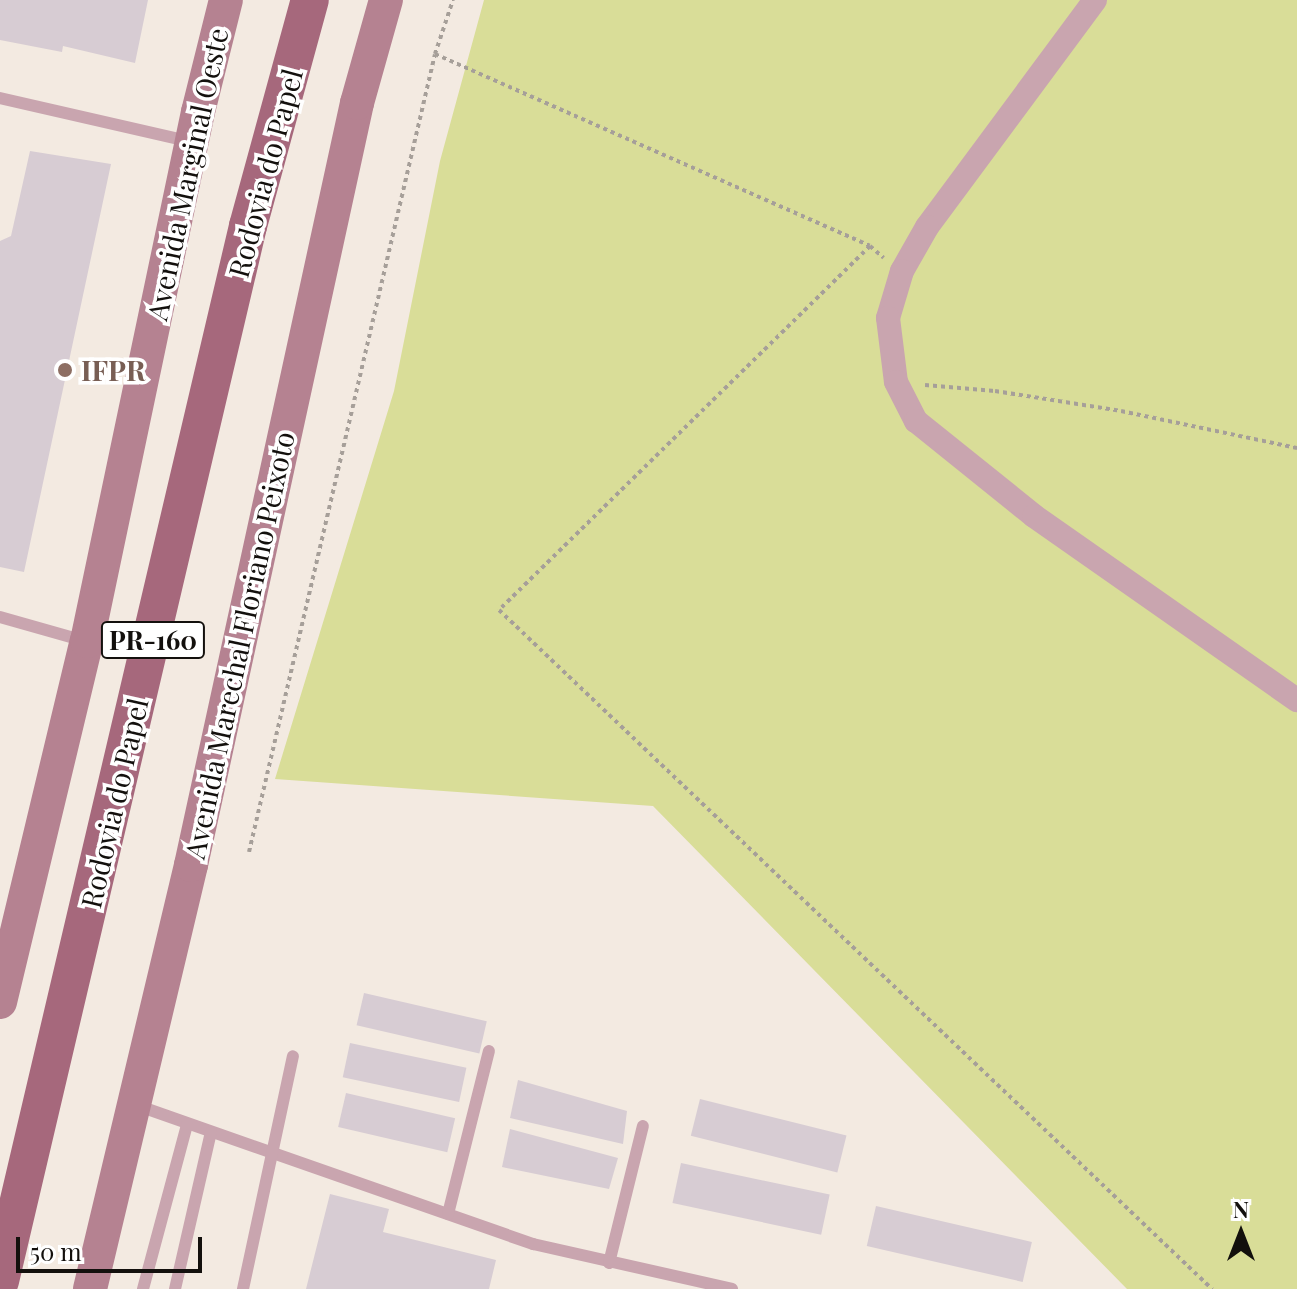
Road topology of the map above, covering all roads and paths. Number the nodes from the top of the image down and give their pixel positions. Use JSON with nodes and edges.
{"nodes":[{"id":1,"x":226,"y":0,"type":"edge"},
{"id":2,"x":310,"y":0,"type":"edge"},
{"id":3,"x":386,"y":0,"type":"edge"},
{"id":4,"x":453,"y":0,"type":"edge"},
{"id":5,"x":1095,"y":0,"type":"edge"},
{"id":6,"x":435,"y":54,"type":"junction"},
{"id":7,"x":0,"y":98,"type":"edge"},
{"id":8,"x":192,"y":142,"type":"junction"},
{"id":9,"x":870,"y":246,"type":"junction"},
{"id":10,"x":902,"y":271,"type":"junction"},
{"id":11,"x":896,"y":382,"type":"junction"},
{"id":12,"x":1297,"y":448,"type":"edge"},
{"id":13,"x":0,"y":617,"type":"edge"},
{"id":14,"x":87,"y":641,"type":"junction"},
{"id":15,"x":1297,"y":700,"type":"edge"},
{"id":16,"x":249,"y":852,"type":"dead end"},
{"id":17,"x":0,"y":1002,"type":"edge"},
{"id":18,"x":489,"y":1051,"type":"dead end"},
{"id":19,"x":293,"y":1056,"type":"dead end"},
{"id":20,"x":133,"y":1104,"type":"junction"},
{"id":21,"x":187,"y":1125,"type":"junction"},
{"id":22,"x":643,"y":1126,"type":"dead end"},
{"id":23,"x":211,"y":1132,"type":"junction"},
{"id":24,"x":270,"y":1152,"type":"junction"},
{"id":25,"x":448,"y":1214,"type":"junction"},
{"id":26,"x":609,"y":1263,"type":"junction"},
{"id":27,"x":0,"y":1281,"type":"edge"},
{"id":28,"x":90,"y":1289,"type":"edge"},
{"id":29,"x":143,"y":1289,"type":"edge"},
{"id":30,"x":175,"y":1289,"type":"edge"},
{"id":31,"x":243,"y":1289,"type":"edge"},
{"id":32,"x":732,"y":1289,"type":"edge"},
{"id":33,"x":1212,"y":1289,"type":"edge"}],
"edges":[{"from":1,"to":8,"type":"main road","name":"Avenida Marginal Oeste"},
{"from":2,"to":27,"type":"main road","name":"Rodovia do Papel","number":"PR-160"},
{"from":3,"to":20,"type":"main road","name":"Avenida Marechal Floriano Peixoto"},
{"from":4,"to":6,"type":"path"},
{"from":5,"to":10,"type":"street"},
{"from":6,"to":9,"type":"path"},
{"from":6,"to":16,"type":"path"},
{"from":7,"to":8,"type":"lane"},
{"from":8,"to":14,"type":"main road","name":"Avenida Marginal Oeste"},
{"from":9,"to":10,"type":"path"},
{"from":9,"to":33,"type":"path"},
{"from":10,"to":11,"type":"street"},
{"from":11,"to":12,"type":"path"},
{"from":11,"to":15,"type":"street"},
{"from":13,"to":14,"type":"lane"},
{"from":14,"to":17,"type":"main road","name":"Avenida Marginal Oeste"},
{"from":18,"to":25,"type":"lane"},
{"from":19,"to":24,"type":"lane"},
{"from":20,"to":21,"type":"lane"},
{"from":20,"to":28,"type":"main road","name":"Avenida Marechal Floriano Peixoto"},
{"from":21,"to":23,"type":"lane"},
{"from":21,"to":29,"type":"lane"},
{"from":22,"to":26,"type":"lane"},
{"from":23,"to":24,"type":"lane"},
{"from":23,"to":30,"type":"lane"},
{"from":24,"to":25,"type":"lane"},
{"from":24,"to":31,"type":"lane"},
{"from":25,"to":26,"type":"lane"},
{"from":26,"to":32,"type":"lane"}]}
